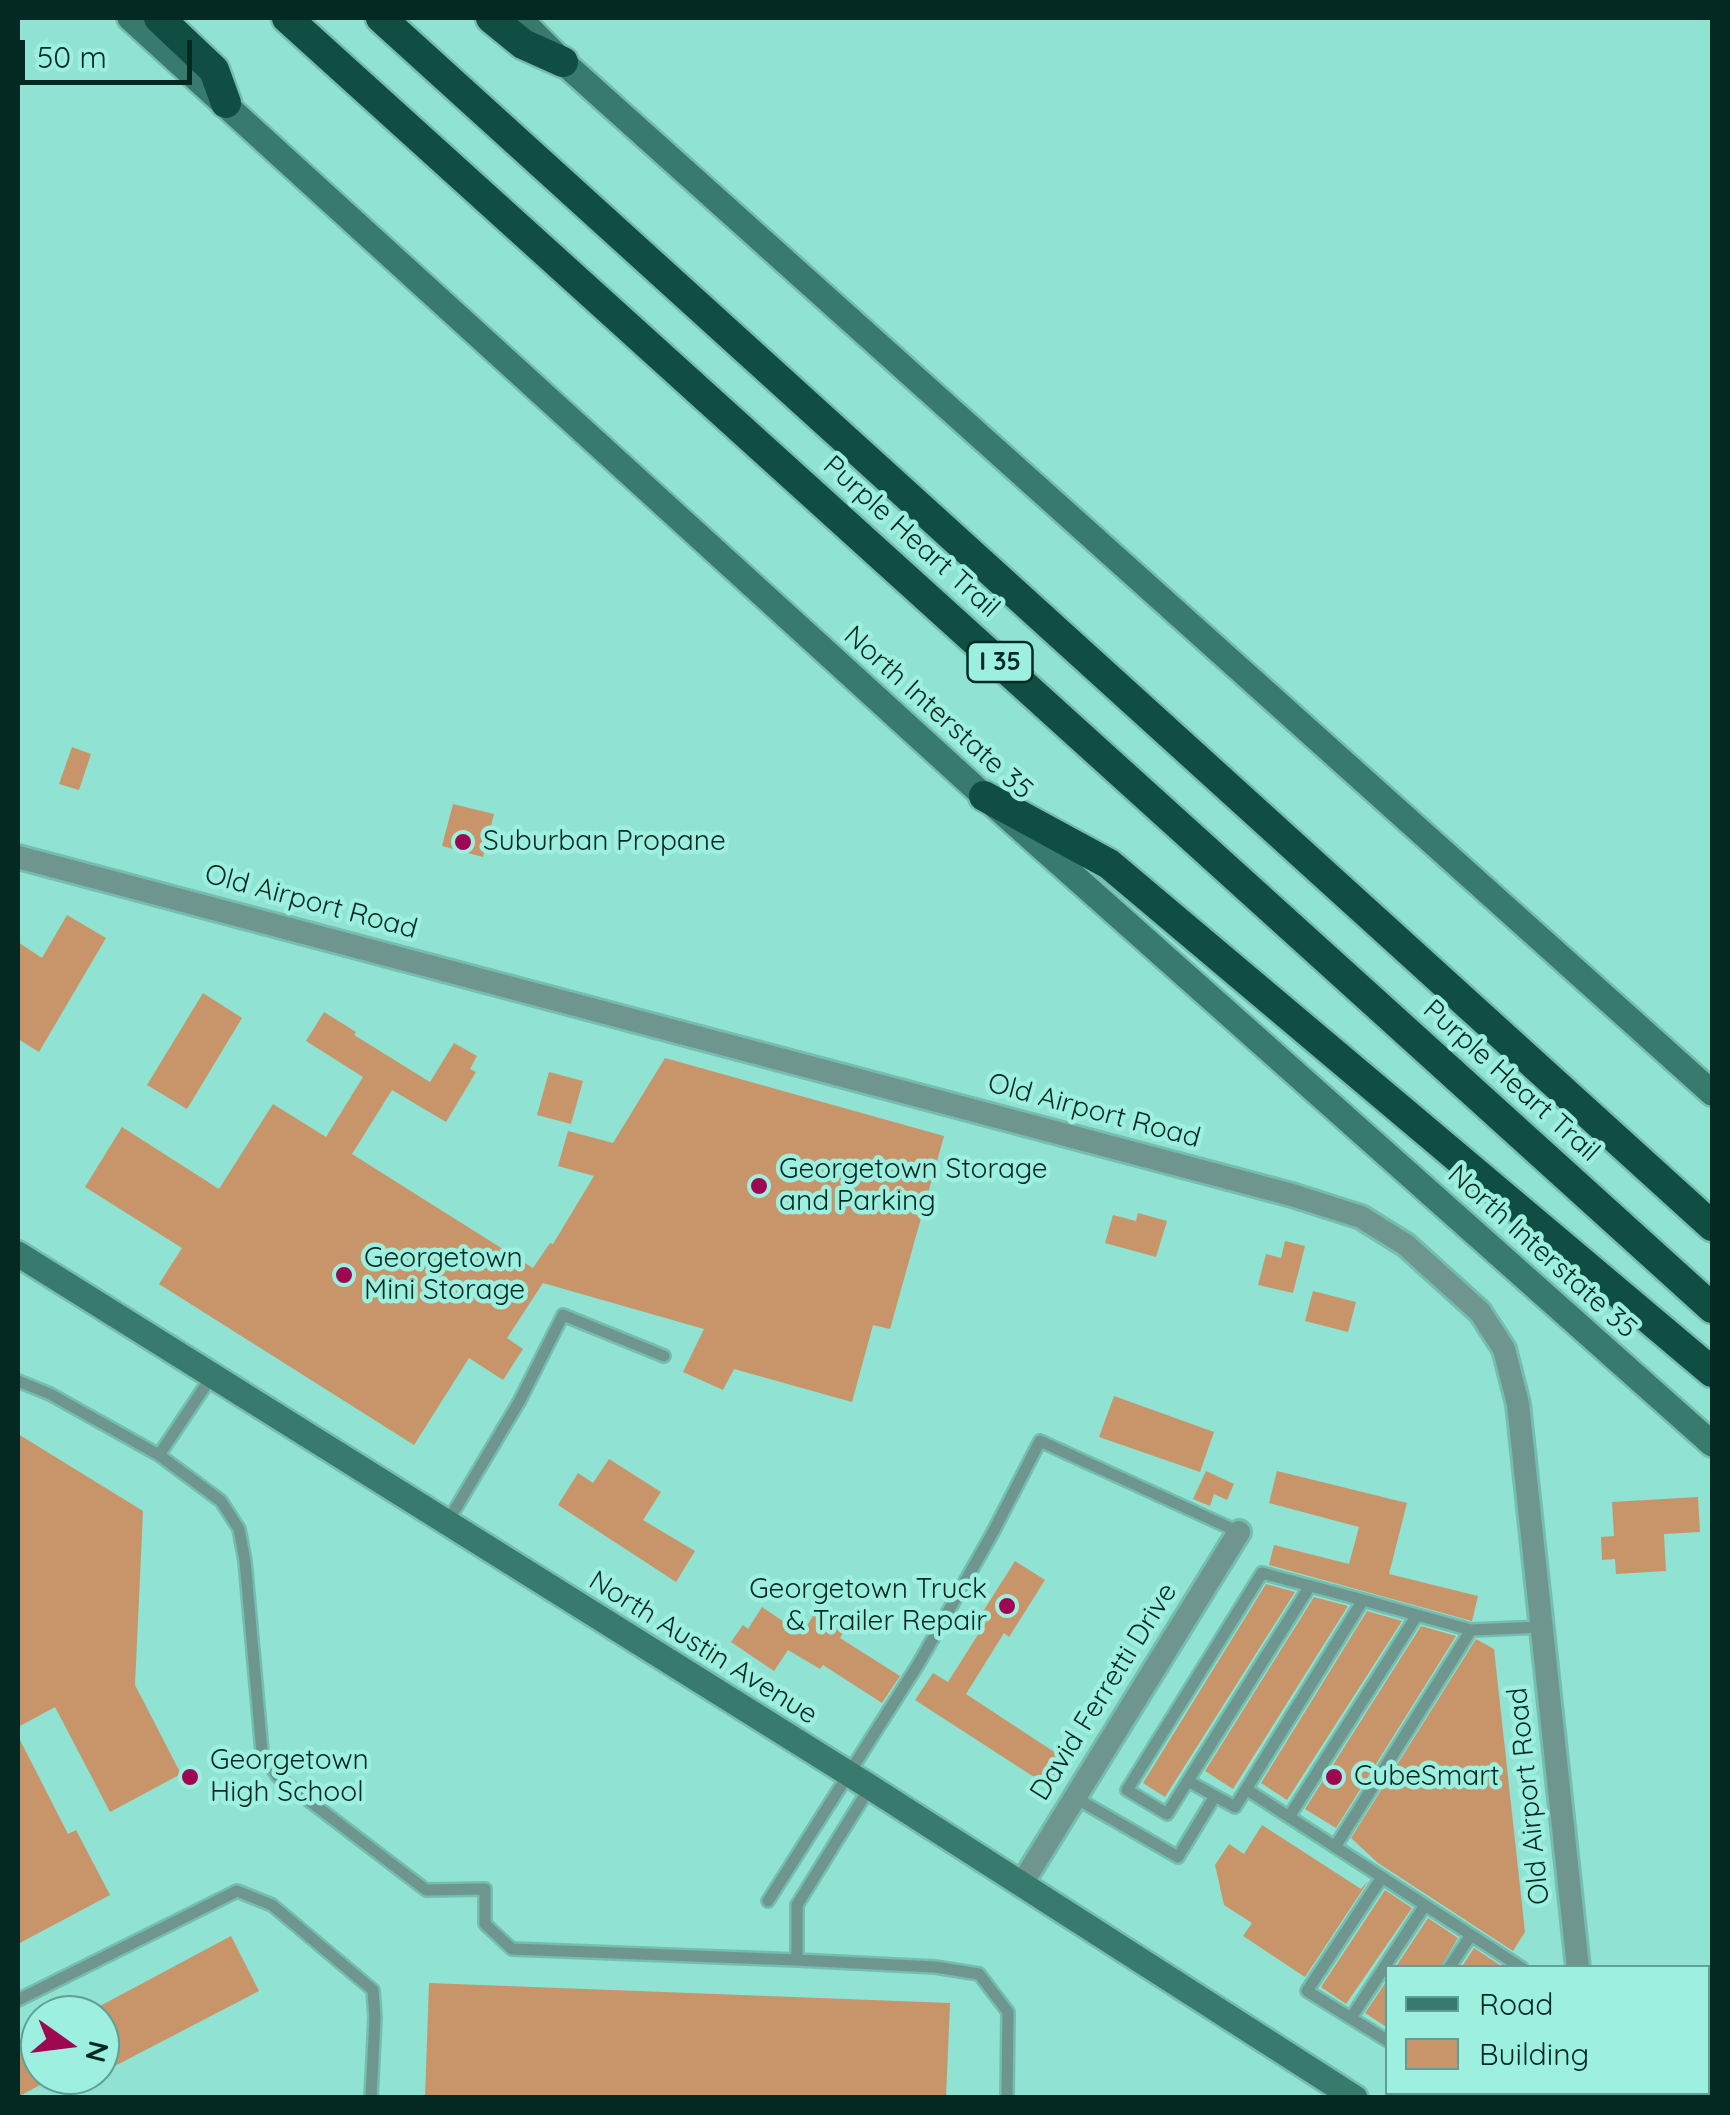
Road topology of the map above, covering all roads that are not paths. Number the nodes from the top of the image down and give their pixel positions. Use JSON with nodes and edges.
{"nodes":[{"id":1,"x":130,"y":18,"type":"edge"},
{"id":2,"x":159,"y":18,"type":"edge"},
{"id":3,"x":287,"y":18,"type":"edge"},
{"id":4,"x":381,"y":18,"type":"edge"},
{"id":5,"x":491,"y":18,"type":"edge"},
{"id":6,"x":519,"y":18,"type":"edge"},
{"id":7,"x":563,"y":62,"type":"junction"},
{"id":8,"x":226,"y":104,"type":"junction"},
{"id":9,"x":984,"y":796,"type":"junction"},
{"id":10,"x":18,"y":857,"type":"edge"},
{"id":11,"x":1712,"y":1093,"type":"edge"},
{"id":12,"x":1712,"y":1226,"type":"edge"},
{"id":13,"x":18,"y":1254,"type":"edge"},
{"id":14,"x":1712,"y":1308,"type":"edge"},
{"id":15,"x":664,"y":1356,"type":"dead end"},
{"id":16,"x":1712,"y":1372,"type":"edge"},
{"id":17,"x":212,"y":1376,"type":"junction"},
{"id":18,"x":18,"y":1381,"type":"edge"},
{"id":19,"x":1712,"y":1444,"type":"edge"},
{"id":20,"x":159,"y":1456,"type":"junction"},
{"id":21,"x":448,"y":1523,"type":"junction"},
{"id":22,"x":1238,"y":1532,"type":"joint"},
{"id":23,"x":1310,"y":1586,"type":"junction"},
{"id":24,"x":1363,"y":1600,"type":"junction"},
{"id":25,"x":1417,"y":1615,"type":"junction"},
{"id":26,"x":1542,"y":1627,"type":"junction"},
{"id":27,"x":1471,"y":1630,"type":"junction"},
{"id":28,"x":859,"y":1781,"type":"junction"},
{"id":29,"x":1188,"y":1781,"type":"junction"},
{"id":30,"x":1246,"y":1790,"type":"junction"},
{"id":31,"x":1215,"y":1796,"type":"junction"},
{"id":32,"x":1074,"y":1797,"type":"junction"},
{"id":33,"x":1288,"y":1817,"type":"junction"},
{"id":34,"x":1335,"y":1847,"type":"junction"},
{"id":35,"x":1382,"y":1877,"type":"junction"},
{"id":36,"x":1022,"y":1885,"type":"junction"},
{"id":37,"x":768,"y":1901,"type":"dead end"},
{"id":38,"x":1425,"y":1905,"type":"junction"},
{"id":39,"x":1471,"y":1935,"type":"junction"},
{"id":40,"x":797,"y":1960,"type":"junction"},
{"id":41,"x":1386,"y":1965,"type":"edge"},
{"id":42,"x":1451,"y":1965,"type":"edge"},
{"id":43,"x":1515,"y":1965,"type":"edge"},
{"id":44,"x":1574,"y":1965,"type":"edge"},
{"id":45,"x":1385,"y":1967,"type":"edge"},
{"id":46,"x":18,"y":2000,"type":"edge"},
{"id":47,"x":1352,"y":2018,"type":"junction"},
{"id":48,"x":1385,"y":2038,"type":"edge"},
{"id":49,"x":371,"y":2098,"type":"edge"},
{"id":50,"x":1008,"y":2098,"type":"edge"},
{"id":51,"x":1355,"y":2098,"type":"edge"}],
"edges":[{"from":1,"to":8,"type":"main road","name":"North Interstate 35"},
{"from":2,"to":8,"type":"highway"},
{"from":3,"to":14,"type":"highway","name":"Purple Heart Trail","number":"I 35"},
{"from":4,"to":12,"type":"highway","name":"Purple Heart Trail","number":"I 35"},
{"from":5,"to":7,"type":"highway"},
{"from":6,"to":7,"type":"main road"},
{"from":7,"to":11,"type":"main road"},
{"from":8,"to":9,"type":"main road","name":"North Interstate 35"},
{"from":9,"to":16,"type":"highway"},
{"from":9,"to":19,"type":"main road","name":"North Interstate 35"},
{"from":10,"to":26,"type":"street","name":"Old Airport Road"},
{"from":13,"to":17,"type":"main road","name":"North Austin Avenue"},
{"from":15,"to":21,"type":"lane"},
{"from":17,"to":20,"type":"lane"},
{"from":17,"to":21,"type":"main road","name":"North Austin Avenue"},
{"from":18,"to":20,"type":"lane"},
{"from":20,"to":40,"type":"lane"},
{"from":21,"to":28,"type":"main road","name":"North Austin Avenue"},
{"from":22,"to":28,"type":"lane"},
{"from":22,"to":32,"type":"street","name":"David Ferretti Drive"},
{"from":23,"to":24,"type":"lane"},
{"from":23,"to":29,"type":"lane"},
{"from":23,"to":29,"type":"lane"},
{"from":24,"to":25,"type":"lane"},
{"from":24,"to":30,"type":"lane"},
{"from":25,"to":27,"type":"lane"},
{"from":25,"to":33,"type":"lane"},
{"from":26,"to":27,"type":"lane"},
{"from":26,"to":44,"type":"street","name":"Old Airport Road"},
{"from":27,"to":34,"type":"lane"},
{"from":28,"to":36,"type":"main road","name":"North Austin Avenue"},
{"from":28,"to":37,"type":"lane"},
{"from":28,"to":40,"type":"lane"},
{"from":29,"to":31,"type":"lane"},
{"from":30,"to":31,"type":"lane"},
{"from":30,"to":33,"type":"lane"},
{"from":31,"to":32,"type":"lane"},
{"from":32,"to":36,"type":"street","name":"David Ferretti Drive"},
{"from":33,"to":34,"type":"lane"},
{"from":34,"to":35,"type":"lane"},
{"from":35,"to":38,"type":"lane"},
{"from":35,"to":47,"type":"lane"},
{"from":36,"to":51,"type":"main road","name":"North Austin Avenue"},
{"from":38,"to":39,"type":"lane"},
{"from":38,"to":41,"type":"lane"},
{"from":39,"to":42,"type":"lane"},
{"from":39,"to":43,"type":"lane"},
{"from":40,"to":50,"type":"lane"},
{"from":45,"to":47,"type":"lane"},
{"from":46,"to":49,"type":"lane"},
{"from":47,"to":48,"type":"lane"}]}
